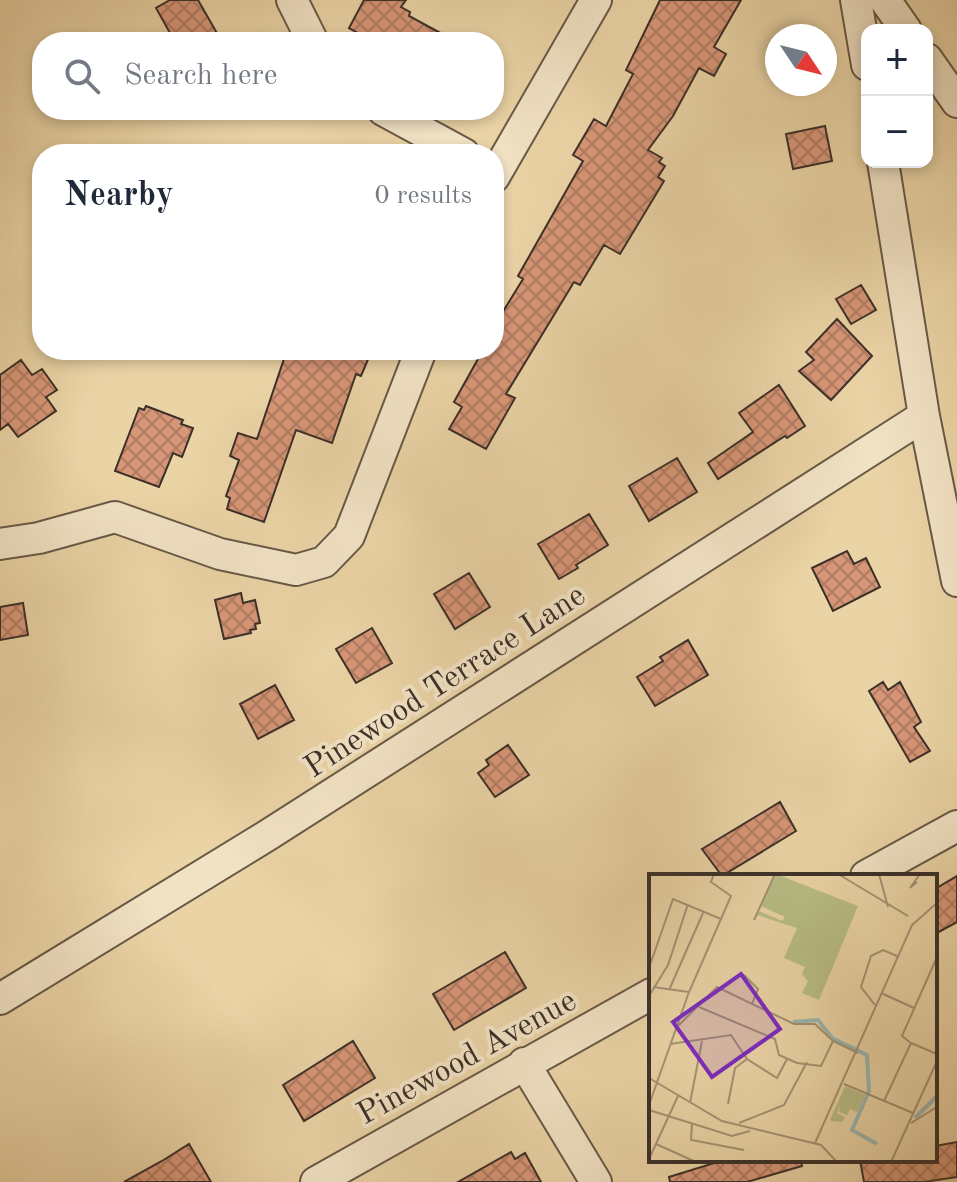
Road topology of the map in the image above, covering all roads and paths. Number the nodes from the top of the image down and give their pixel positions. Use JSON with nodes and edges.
{"nodes":[{"id":1,"x":292,"y":0,"type":"edge"},
{"id":2,"x":596,"y":0,"type":"edge"},
{"id":3,"x":856,"y":0,"type":"edge"},
{"id":4,"x":885,"y":0,"type":"edge"},
{"id":5,"x":902,"y":24,"type":"edge"},
{"id":6,"x":861,"y":30,"type":"edge"},
{"id":7,"x":308,"y":32,"type":"edge"},
{"id":8,"x":933,"y":68,"type":"edge"},
{"id":9,"x":957,"y":102,"type":"edge"},
{"id":10,"x":401,"y":120,"type":"edge"},
{"id":11,"x":446,"y":144,"type":"edge"},
{"id":12,"x":504,"y":158,"type":"edge"},
{"id":13,"x":884,"y":168,"type":"edge"},
{"id":14,"x":417,"y":360,"type":"edge"},
{"id":15,"x":924,"y":416,"type":"junction"},
{"id":16,"x":0,"y":544,"type":"edge"},
{"id":17,"x":957,"y":581,"type":"edge"},
{"id":18,"x":957,"y":826,"type":"edge"},
{"id":19,"x":870,"y":874,"type":"edge"},
{"id":20,"x":649,"y":995,"type":"edge"},
{"id":21,"x":0,"y":999,"type":"edge"},
{"id":22,"x":524,"y":1063,"type":"junction"},
{"id":23,"x":316,"y":1182,"type":"edge"},
{"id":24,"x":596,"y":1182,"type":"edge"}],
"edges":[{"from":1,"to":7,"type":"street"},
{"from":2,"to":12,"type":"street"},
{"from":3,"to":6,"type":"street"},
{"from":4,"to":5,"type":"street"},
{"from":8,"to":9,"type":"street"},
{"from":10,"to":11,"type":"street"},
{"from":13,"to":15,"type":"street"},
{"from":14,"to":16,"type":"street"},
{"from":15,"to":17,"type":"street"},
{"from":15,"to":21,"type":"street","name":"Pinewood Terrace Lane"},
{"from":18,"to":19,"type":"street"},
{"from":20,"to":22,"type":"street","name":"Pinewood Avenue"},
{"from":22,"to":23,"type":"street","name":"Pinewood Avenue"},
{"from":22,"to":24,"type":"street"}]}
